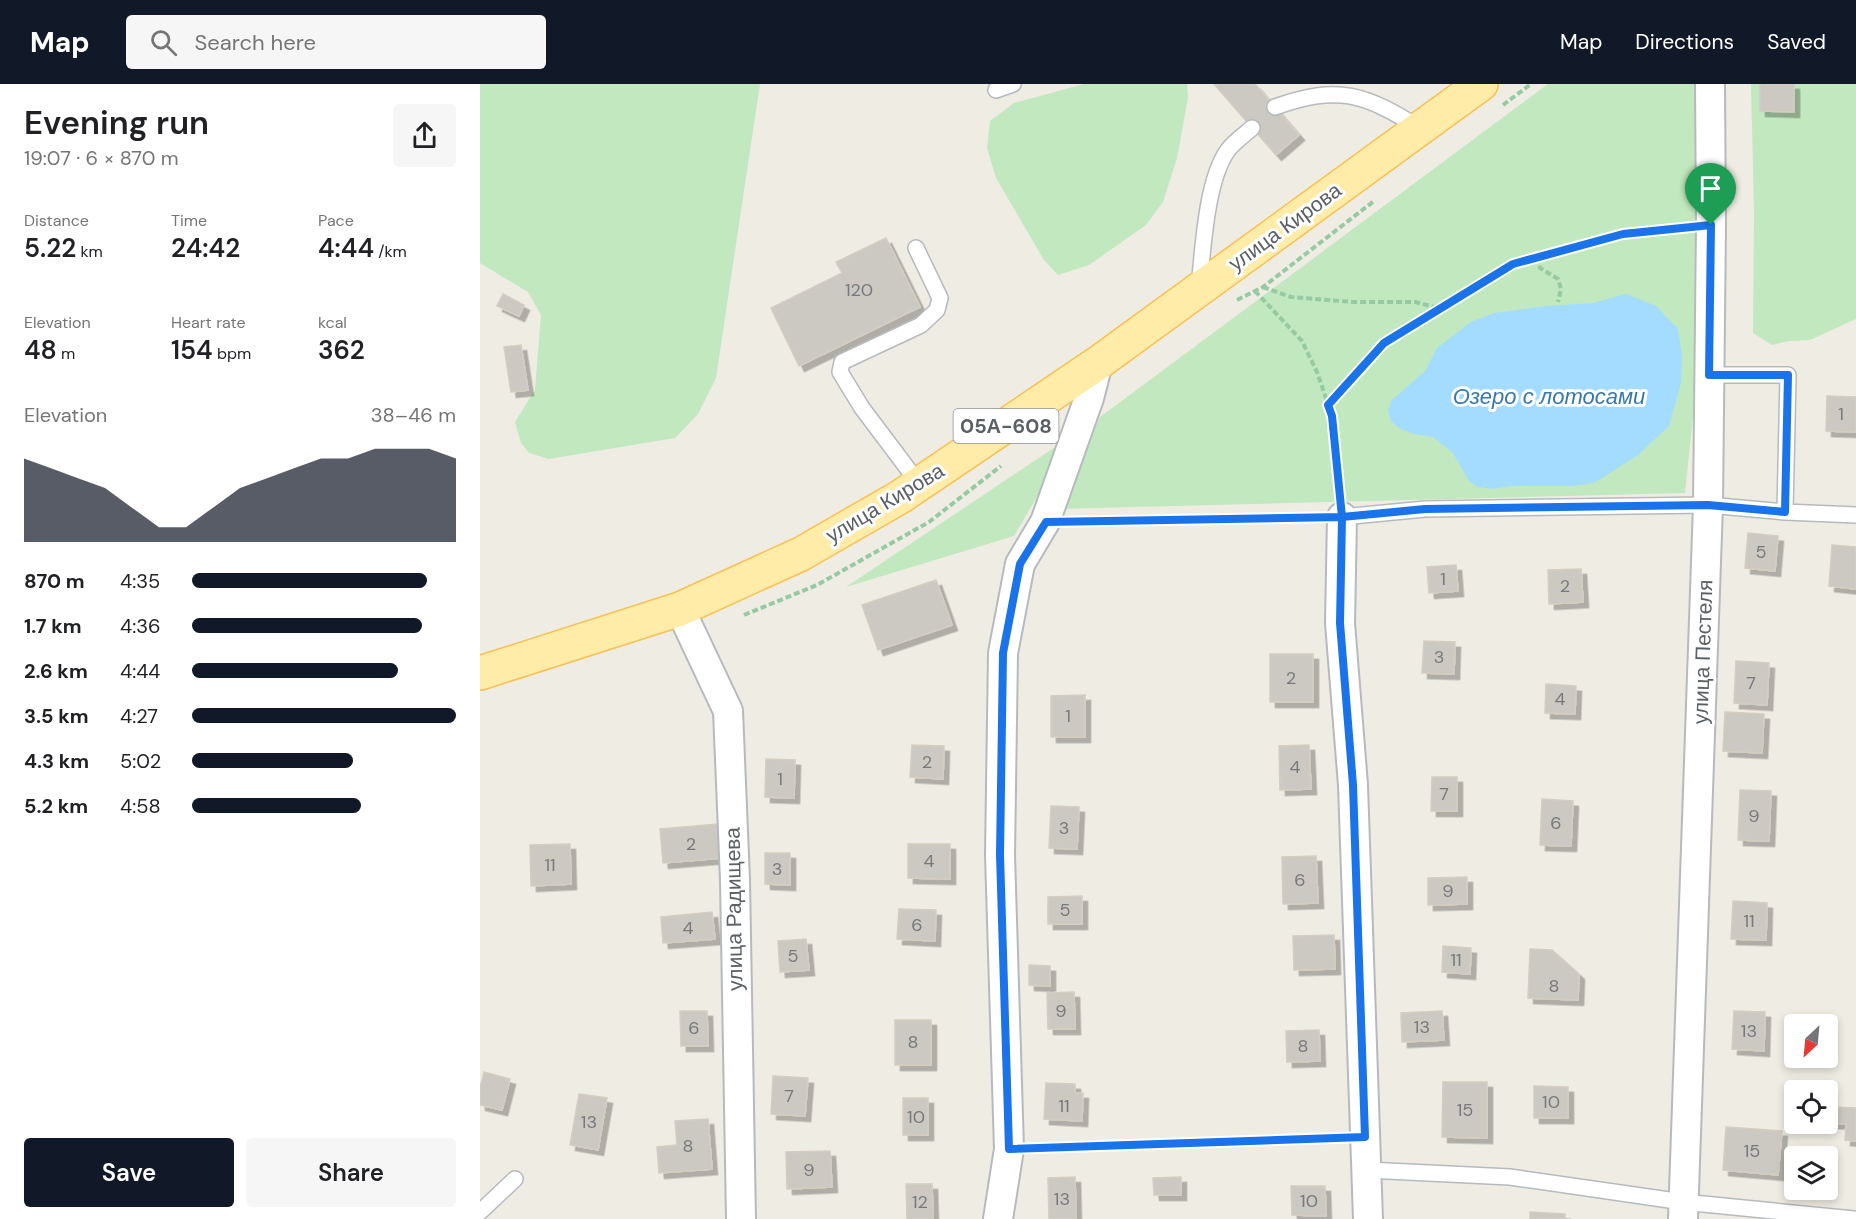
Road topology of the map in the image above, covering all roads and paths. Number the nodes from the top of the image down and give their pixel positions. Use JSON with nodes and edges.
{"nodes":[{"id":1,"x":1013,"y":84,"type":"edge"},
{"id":2,"x":1481,"y":84,"type":"edge"},
{"id":3,"x":1710,"y":84,"type":"edge"},
{"id":4,"x":996,"y":90,"type":"dead end"},
{"id":5,"x":1275,"y":107,"type":"dead end"},
{"id":6,"x":1252,"y":128,"type":"dead end"},
{"id":7,"x":1421,"y":129,"type":"junction"},
{"id":8,"x":1711,"y":225,"type":"junction"},
{"id":9,"x":916,"y":248,"type":"dead end"},
{"id":10,"x":1537,"y":257,"type":"junction"},
{"id":11,"x":1263,"y":287,"type":"dead end"},
{"id":12,"x":1199,"y":289,"type":"junction"},
{"id":13,"x":1254,"y":290,"type":"dead end"},
{"id":14,"x":1558,"y":302,"type":"dead end"},
{"id":15,"x":1440,"y":308,"type":"junction"},
{"id":16,"x":1098,"y":363,"type":"junction"},
{"id":17,"x":1709,"y":375,"type":"junction"},
{"id":18,"x":1328,"y":405,"type":"junction"},
{"id":19,"x":920,"y":485,"type":"junction"},
{"id":20,"x":1708,"y":505,"type":"junction"},
{"id":21,"x":1785,"y":512,"type":"junction"},
{"id":22,"x":1856,"y":515,"type":"edge"},
{"id":23,"x":1342,"y":517,"type":"junction"},
{"id":24,"x":1046,"y":522,"type":"junction"},
{"id":25,"x":680,"y":609,"type":"junction"},
{"id":26,"x":480,"y":673,"type":"edge"},
{"id":27,"x":1365,"y":1137,"type":"junction"},
{"id":28,"x":1009,"y":1149,"type":"junction"},
{"id":29,"x":1367,"y":1170,"type":"junction"},
{"id":30,"x":515,"y":1179,"type":"dead end"},
{"id":31,"x":1683,"y":1211,"type":"edge"},
{"id":32,"x":480,"y":1212,"type":"edge"},
{"id":33,"x":741,"y":1219,"type":"edge"},
{"id":34,"x":998,"y":1219,"type":"edge"},
{"id":35,"x":1368,"y":1219,"type":"edge"},
{"id":36,"x":1854,"y":1219,"type":"edge"}],
"edges":[{"from":1,"to":4,"type":"lane"},
{"from":2,"to":7,"type":"main road","name":"улица Кирова","number":"05А-608"},
{"from":3,"to":8,"type":"street","name":"улица Пестеля"},
{"from":5,"to":7,"type":"lane"},
{"from":6,"to":12,"type":"lane"},
{"from":7,"to":12,"type":"main road","name":"улица Кирова","number":"05А-608"},
{"from":8,"to":10,"type":"path"},
{"from":8,"to":17,"type":"street","name":"улица Пестеля"},
{"from":9,"to":19,"type":"lane"},
{"from":10,"to":14,"type":"path"},
{"from":10,"to":15,"type":"path"},
{"from":11,"to":15,"type":"path"},
{"from":12,"to":16,"type":"main road","name":"улица Кирова","number":"05А-608"},
{"from":13,"to":18,"type":"path"},
{"from":15,"to":18,"type":"path"},
{"from":16,"to":19,"type":"main road","name":"улица Кирова","number":"05А-608"},
{"from":16,"to":24,"type":"street"},
{"from":17,"to":20,"type":"street","name":"улица Пестеля"},
{"from":17,"to":21,"type":"lane"},
{"from":18,"to":23,"type":"path"},
{"from":19,"to":25,"type":"main road","name":"улица Кирова","number":"05А-608"},
{"from":20,"to":21,"type":"lane"},
{"from":20,"to":23,"type":"lane"},
{"from":20,"to":31,"type":"street","name":"улица Пестеля"},
{"from":21,"to":22,"type":"lane"},
{"from":23,"to":24,"type":"path"},
{"from":23,"to":27,"type":"street"},
{"from":24,"to":28,"type":"street"},
{"from":25,"to":26,"type":"main road","name":"улица Кирова","number":"05А-608"},
{"from":25,"to":33,"type":"street","name":"улица Радищева"},
{"from":27,"to":28,"type":"path"},
{"from":27,"to":29,"type":"street"},
{"from":28,"to":34,"type":"street"},
{"from":29,"to":31,"type":"lane"},
{"from":29,"to":35,"type":"street"},
{"from":30,"to":32,"type":"lane"},
{"from":31,"to":36,"type":"lane"}]}
